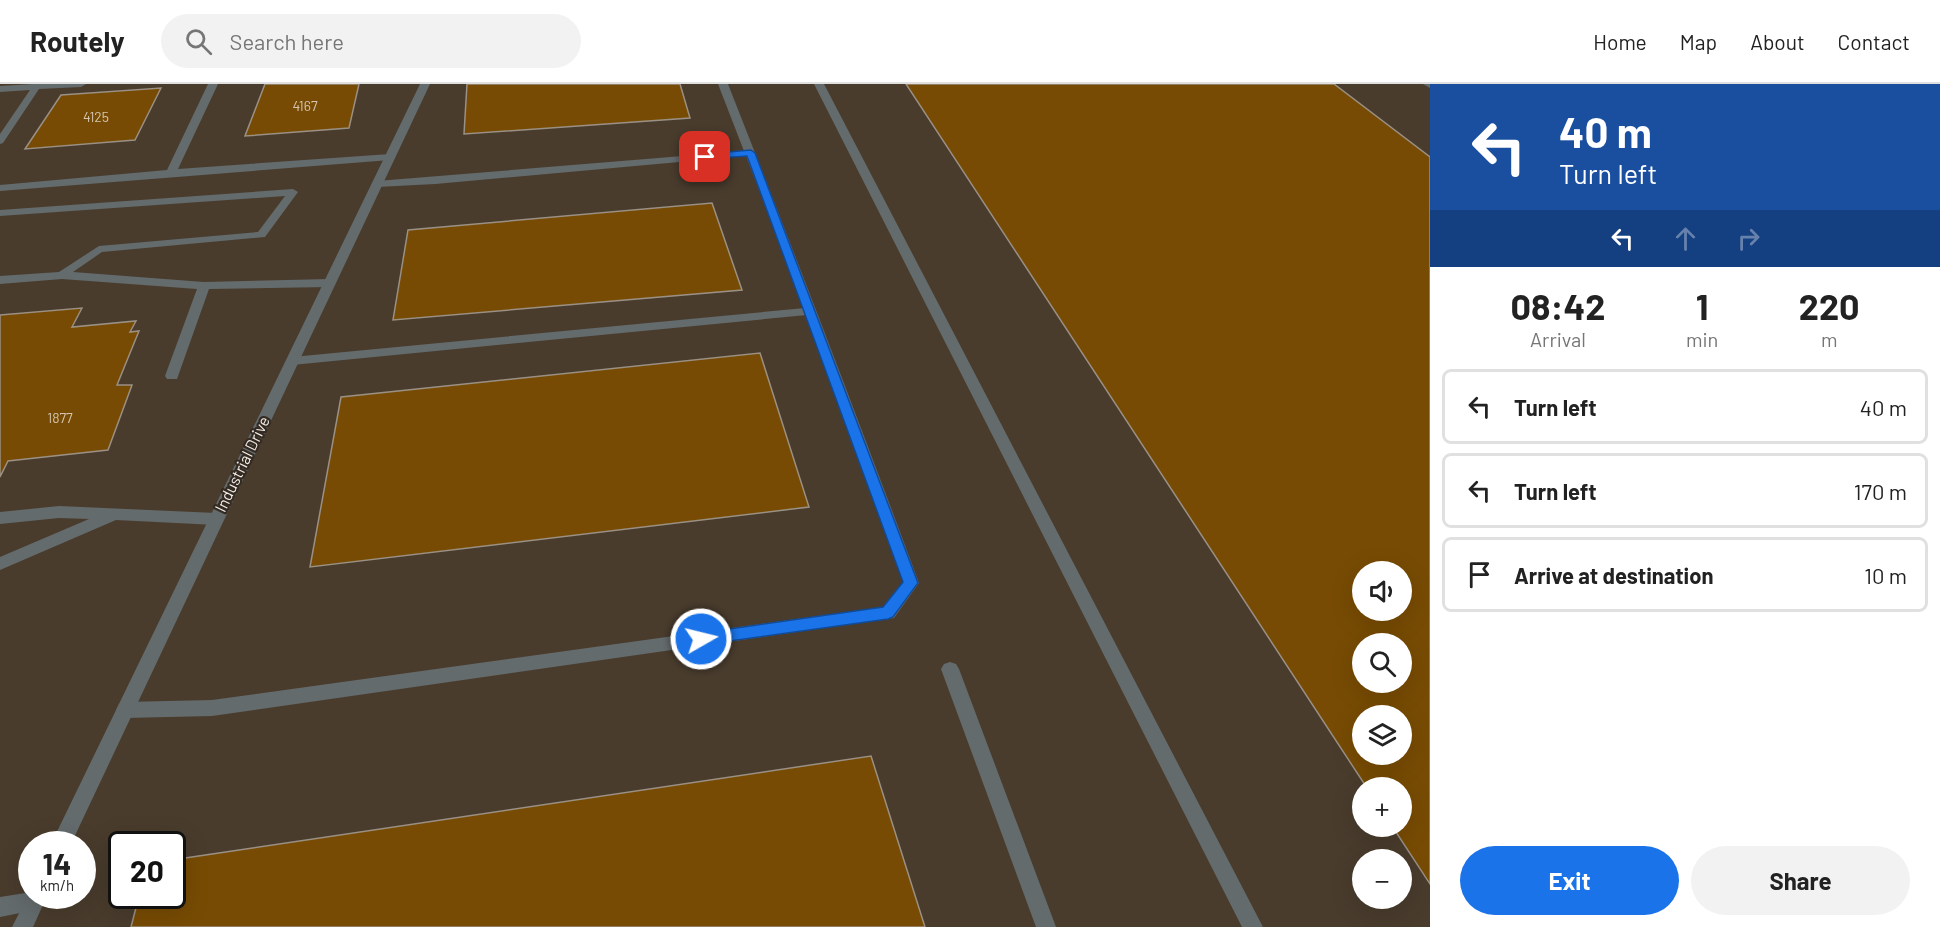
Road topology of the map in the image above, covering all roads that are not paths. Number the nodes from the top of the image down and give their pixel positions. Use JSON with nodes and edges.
{"nodes":[{"id":1,"x":81,"y":84,"type":"edge"},
{"id":2,"x":213,"y":84,"type":"edge"},
{"id":3,"x":424,"y":84,"type":"edge"},
{"id":4,"x":723,"y":84,"type":"edge"},
{"id":5,"x":819,"y":84,"type":"edge"},
{"id":6,"x":38,"y":85,"type":"edge"},
{"id":7,"x":0,"y":89,"type":"edge"},
{"id":8,"x":0,"y":141,"type":"edge"},
{"id":9,"x":751,"y":153,"type":"junction"},
{"id":10,"x":390,"y":157,"type":"junction"},
{"id":11,"x":171,"y":173,"type":"junction"},
{"id":12,"x":377,"y":184,"type":"junction"},
{"id":13,"x":0,"y":189,"type":"edge"},
{"id":14,"x":0,"y":213,"type":"edge"},
{"id":15,"x":62,"y":275,"type":"junction"},
{"id":16,"x":0,"y":280,"type":"edge"},
{"id":17,"x":330,"y":283,"type":"junction"},
{"id":18,"x":204,"y":286,"type":"junction"},
{"id":19,"x":812,"y":311,"type":"junction"},
{"id":20,"x":292,"y":361,"type":"junction"},
{"id":21,"x":172,"y":376,"type":"dead end"},
{"id":22,"x":116,"y":514,"type":"junction"},
{"id":23,"x":0,"y":518,"type":"edge"},
{"id":24,"x":216,"y":519,"type":"junction"},
{"id":25,"x":1,"y":566,"type":"edge"},
{"id":26,"x":950,"y":669,"type":"dead end"},
{"id":27,"x":125,"y":710,"type":"junction"},
{"id":28,"x":67,"y":831,"type":"edge"},
{"id":29,"x":18,"y":903,"type":"edge"},
{"id":30,"x":0,"y":907,"type":"edge"},
{"id":31,"x":30,"y":909,"type":"edge"},
{"id":32,"x":22,"y":927,"type":"edge"},
{"id":33,"x":1046,"y":927,"type":"edge"},
{"id":34,"x":1253,"y":927,"type":"edge"}],
"edges":[{"from":1,"to":6,"type":"street"},
{"from":2,"to":11,"type":"street"},
{"from":3,"to":10,"type":"street","name":"Industrial Drive"},
{"from":4,"to":9,"type":"street"},
{"from":5,"to":34,"type":"street"},
{"from":6,"to":7,"type":"street"},
{"from":6,"to":8,"type":"street"},
{"from":9,"to":12,"type":"street"},
{"from":9,"to":19,"type":"street"},
{"from":10,"to":11,"type":"street"},
{"from":10,"to":12,"type":"street","name":"Industrial Drive"},
{"from":11,"to":13,"type":"street"},
{"from":12,"to":17,"type":"street","name":"Industrial Drive"},
{"from":14,"to":15,"type":"street"},
{"from":15,"to":16,"type":"street"},
{"from":15,"to":18,"type":"street"},
{"from":17,"to":18,"type":"street"},
{"from":17,"to":20,"type":"street","name":"Industrial Drive"},
{"from":18,"to":21,"type":"street"},
{"from":19,"to":20,"type":"street"},
{"from":19,"to":27,"type":"street"},
{"from":20,"to":24,"type":"street","name":"Industrial Drive"},
{"from":22,"to":23,"type":"street"},
{"from":22,"to":24,"type":"street"},
{"from":22,"to":25,"type":"street"},
{"from":24,"to":27,"type":"street","name":"Industrial Drive"},
{"from":26,"to":33,"type":"street"},
{"from":27,"to":28,"type":"street","name":"Industrial Drive"},
{"from":29,"to":30,"type":"street"},
{"from":31,"to":32,"type":"street"}]}
